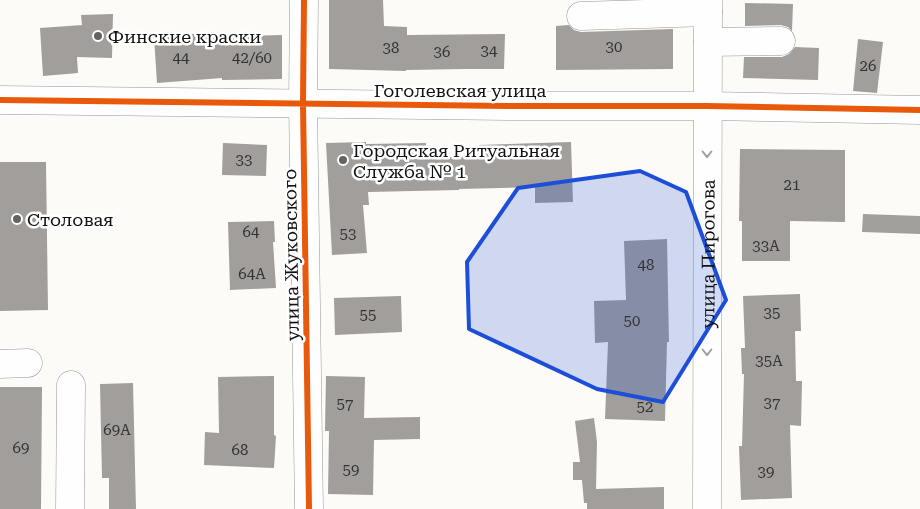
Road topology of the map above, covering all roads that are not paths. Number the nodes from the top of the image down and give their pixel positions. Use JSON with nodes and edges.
{"nodes":[{"id":1,"x":304,"y":0,"type":"edge"},
{"id":2,"x":708,"y":6,"type":"edge"},
{"id":3,"x":581,"y":16,"type":"dead end"},
{"id":4,"x":781,"y":41,"type":"dead end"},
{"id":5,"x":708,"y":42,"type":"junction"},
{"id":6,"x":0,"y":100,"type":"edge"},
{"id":7,"x":303,"y":104,"type":"junction"},
{"id":8,"x":707,"y":106,"type":"junction"},
{"id":9,"x":920,"y":110,"type":"edge"},
{"id":10,"x":28,"y":363,"type":"dead end"},
{"id":11,"x":0,"y":364,"type":"edge"},
{"id":12,"x":71,"y":384,"type":"dead end"},
{"id":13,"x":70,"y":509,"type":"edge"},
{"id":14,"x":309,"y":509,"type":"edge"},
{"id":15,"x":706,"y":509,"type":"edge"}],
"edges":[{"from":1,"to":7,"type":"street","name":"улица Жуковского"},
{"from":2,"to":3,"type":"street"},
{"from":2,"to":5,"type":"street","name":"улица Пирогова"},
{"from":4,"to":5,"type":"street"},
{"from":5,"to":8,"type":"street","name":"улица Пирогова"},
{"from":6,"to":7,"type":"street","name":"Гоголевская улица"},
{"from":7,"to":8,"type":"street","name":"Гоголевская улица"},
{"from":7,"to":14,"type":"street","name":"улица Жуковского"},
{"from":8,"to":9,"type":"street","name":"Гоголевская улица"},
{"from":8,"to":15,"type":"street","name":"улица Пирогова","one_way":true},
{"from":10,"to":11,"type":"street"},
{"from":12,"to":13,"type":"street"}]}
